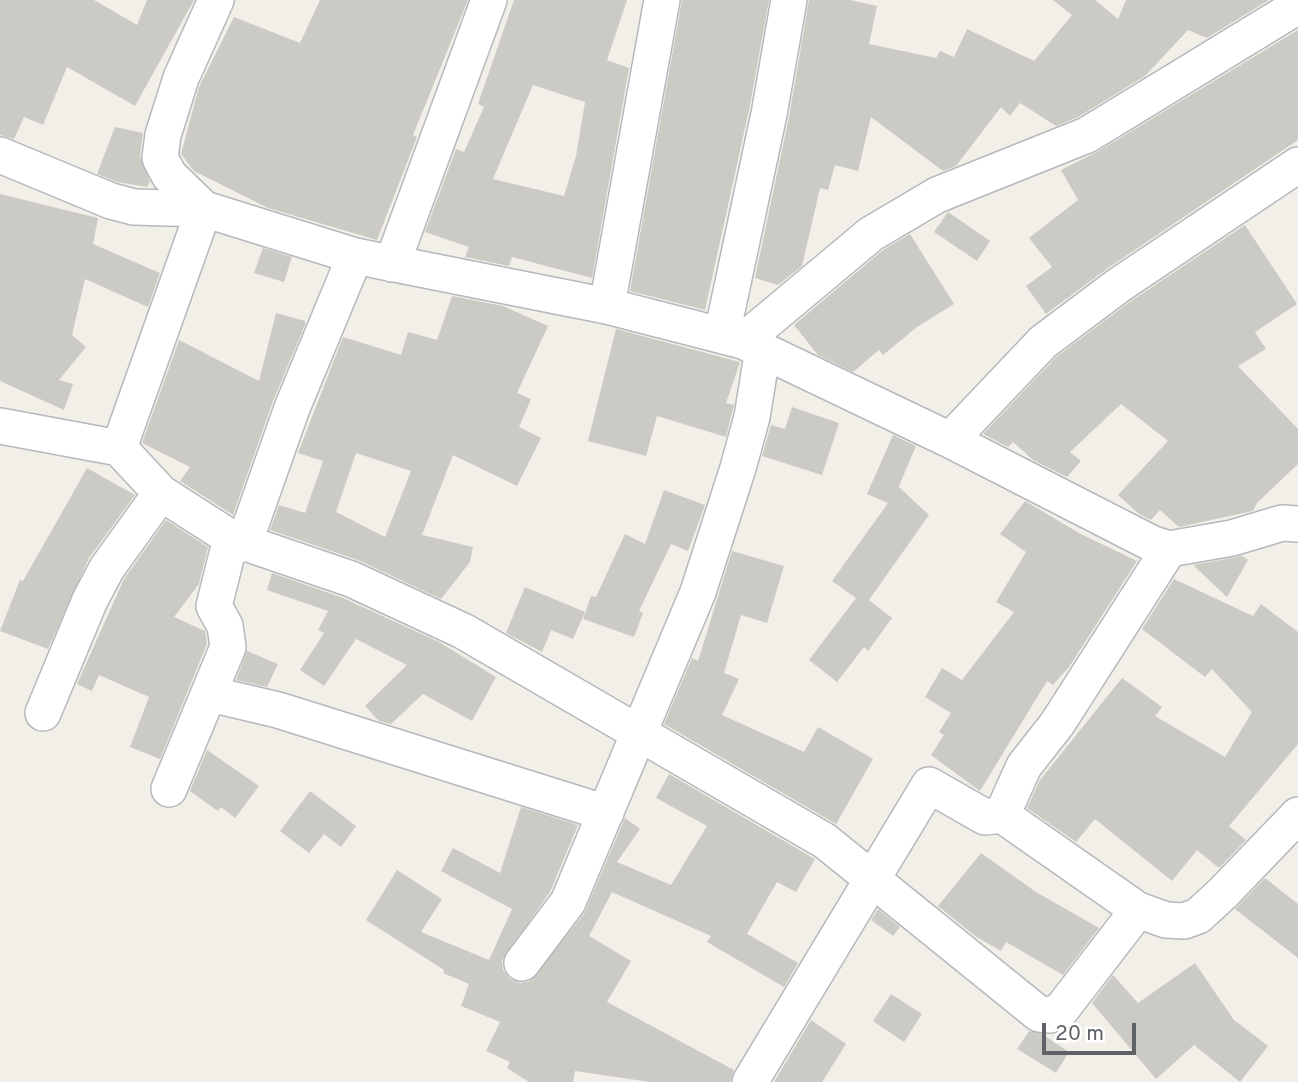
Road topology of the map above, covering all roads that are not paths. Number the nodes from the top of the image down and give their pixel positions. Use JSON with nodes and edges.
{"nodes":[{"id":1,"x":216,"y":0,"type":"edge"},
{"id":2,"x":489,"y":0,"type":"edge"},
{"id":3,"x":662,"y":0,"type":"edge"},
{"id":4,"x":789,"y":0,"type":"edge"},
{"id":5,"x":1298,"y":6,"type":"edge"},
{"id":6,"x":0,"y":155,"type":"edge"},
{"id":7,"x":1298,"y":165,"type":"edge"},
{"id":8,"x":204,"y":209,"type":"junction"},
{"id":9,"x":355,"y":256,"type":"junction"},
{"id":10,"x":392,"y":264,"type":"junction"},
{"id":11,"x":607,"y":306,"type":"junction"},
{"id":12,"x":743,"y":341,"type":"junction"},
{"id":13,"x":0,"y":426,"type":"edge"},
{"id":14,"x":950,"y":440,"type":"junction"},
{"id":15,"x":119,"y":448,"type":"junction"},
{"id":16,"x":160,"y":493,"type":"junction"},
{"id":17,"x":1293,"y":517,"type":"edge"},
{"id":18,"x":238,"y":541,"type":"junction"},
{"id":19,"x":1169,"y":549,"type":"junction"},
{"id":20,"x":210,"y":694,"type":"junction"},
{"id":21,"x":43,"y":713,"type":"dead end"},
{"id":22,"x":637,"y":734,"type":"junction"},
{"id":23,"x":169,"y":789,"type":"dead end"},
{"id":24,"x":606,"y":813,"type":"junction"},
{"id":25,"x":1002,"y":815,"type":"junction"},
{"id":26,"x":1298,"y":815,"type":"edge"},
{"id":27,"x":874,"y":878,"type":"junction"},
{"id":28,"x":1138,"y":910,"type":"junction"},
{"id":29,"x":522,"y":963,"type":"dead end"},
{"id":30,"x":750,"y":1082,"type":"edge"}],
"edges":[{"from":1,"to":8,"type":"street"},
{"from":2,"to":10,"type":"street"},
{"from":3,"to":11,"type":"street"},
{"from":4,"to":12,"type":"street"},
{"from":5,"to":12,"type":"street"},
{"from":6,"to":8,"type":"street"},
{"from":7,"to":14,"type":"street"},
{"from":8,"to":9,"type":"street"},
{"from":8,"to":15,"type":"street"},
{"from":9,"to":10,"type":"street"},
{"from":9,"to":18,"type":"street"},
{"from":10,"to":11,"type":"street"},
{"from":11,"to":12,"type":"street"},
{"from":12,"to":14,"type":"street"},
{"from":12,"to":22,"type":"street"},
{"from":13,"to":15,"type":"street"},
{"from":14,"to":19,"type":"street"},
{"from":15,"to":16,"type":"street"},
{"from":16,"to":18,"type":"street"},
{"from":16,"to":21,"type":"street"},
{"from":17,"to":19,"type":"street"},
{"from":18,"to":20,"type":"street"},
{"from":18,"to":22,"type":"street"},
{"from":19,"to":25,"type":"street"},
{"from":20,"to":23,"type":"street"},
{"from":20,"to":24,"type":"street"},
{"from":22,"to":24,"type":"street"},
{"from":22,"to":27,"type":"street"},
{"from":24,"to":29,"type":"street"},
{"from":25,"to":27,"type":"street"},
{"from":25,"to":28,"type":"street"},
{"from":26,"to":28,"type":"street"},
{"from":27,"to":28,"type":"street"},
{"from":27,"to":30,"type":"street"}]}
